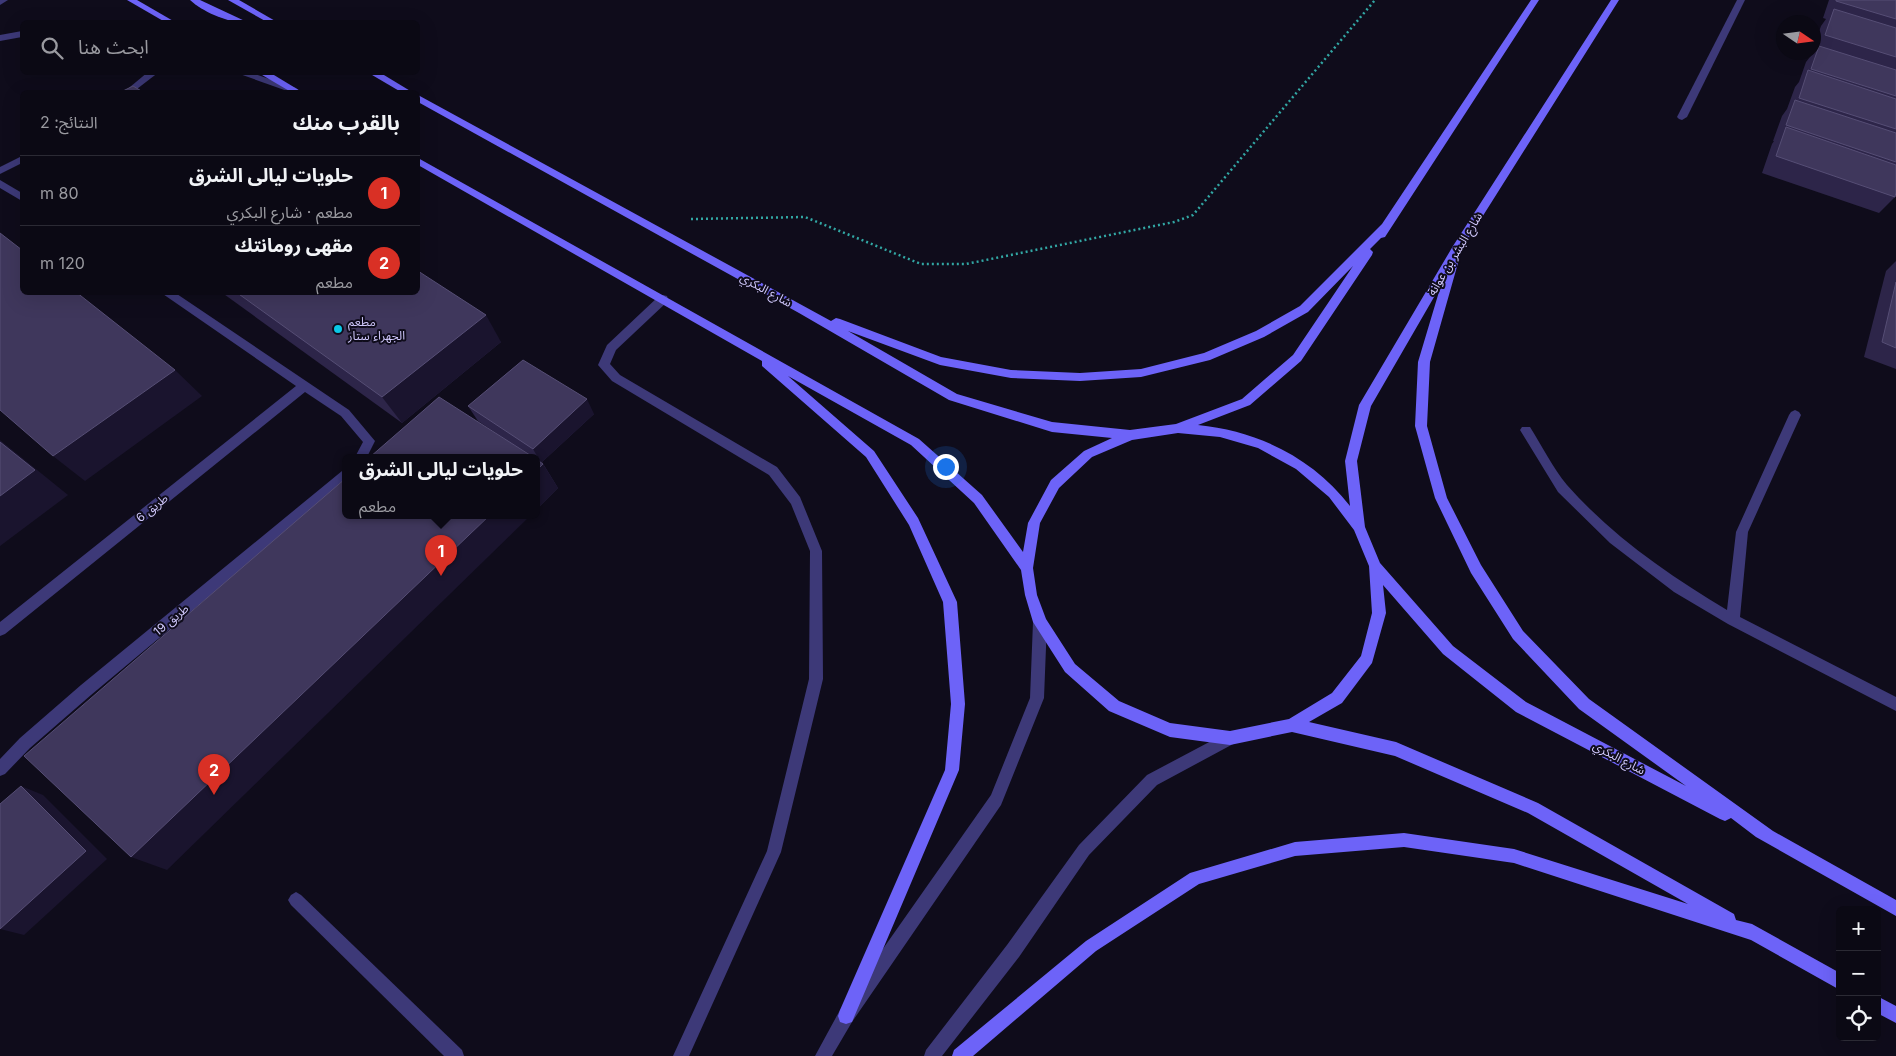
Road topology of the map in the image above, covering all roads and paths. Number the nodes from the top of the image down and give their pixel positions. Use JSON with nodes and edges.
{"nodes":[{"id":1,"x":4,"y":0,"type":"edge"},
{"id":2,"x":131,"y":0,"type":"edge"},
{"id":3,"x":194,"y":0,"type":"edge"},
{"id":4,"x":232,"y":0,"type":"edge"},
{"id":5,"x":1375,"y":0,"type":"edge"},
{"id":6,"x":1535,"y":0,"type":"edge"},
{"id":7,"x":1615,"y":0,"type":"edge"},
{"id":8,"x":1740,"y":0,"type":"edge"},
{"id":9,"x":0,"y":2,"type":"edge"},
{"id":10,"x":167,"y":20,"type":"edge"},
{"id":11,"x":238,"y":20,"type":"edge"},
{"id":12,"x":269,"y":20,"type":"edge"},
{"id":13,"x":20,"y":34,"type":"edge"},
{"id":14,"x":0,"y":38,"type":"edge"},
{"id":15,"x":151,"y":75,"type":"edge"},
{"id":16,"x":247,"y":75,"type":"edge"},
{"id":17,"x":266,"y":75,"type":"edge"},
{"id":18,"x":376,"y":75,"type":"edge"},
{"id":19,"x":131,"y":90,"type":"edge"},
{"id":20,"x":292,"y":90,"type":"edge"},
{"id":21,"x":293,"y":90,"type":"edge"},
{"id":22,"x":403,"y":90,"type":"edge"},
{"id":23,"x":420,"y":99,"type":"edge"},
{"id":24,"x":1682,"y":117,"type":"dead end"},
{"id":25,"x":20,"y":160,"type":"edge"},
{"id":26,"x":420,"y":162,"type":"edge"},
{"id":27,"x":0,"y":172,"type":"edge"},
{"id":28,"x":0,"y":183,"type":"edge"},
{"id":29,"x":20,"y":197,"type":"edge"},
{"id":30,"x":687,"y":219,"type":"dead end"},
{"id":31,"x":1385,"y":227,"type":"junction"},
{"id":32,"x":1457,"y":249,"type":"junction"},
{"id":33,"x":169,"y":295,"type":"edge"},
{"id":34,"x":664,"y":299,"type":"junction"},
{"id":35,"x":802,"y":310,"type":"junction"},
{"id":36,"x":745,"y":345,"type":"junction"},
{"id":37,"x":304,"y":385,"type":"junction"},
{"id":38,"x":1795,"y":415,"type":"dead end"},
{"id":39,"x":1178,"y":428,"type":"junction"},
{"id":40,"x":1526,"y":430,"type":"dead end"},
{"id":41,"x":1130,"y":435,"type":"junction"},
{"id":42,"x":362,"y":454,"type":"edge"},
{"id":43,"x":342,"y":478,"type":"edge"},
{"id":44,"x":1359,"y":527,"type":"junction"},
{"id":45,"x":1375,"y":566,"type":"junction"},
{"id":46,"x":1027,"y":568,"type":"junction"},
{"id":47,"x":1733,"y":620,"type":"junction"},
{"id":48,"x":1040,"y":622,"type":"junction"},
{"id":49,"x":0,"y":630,"type":"edge"},
{"id":50,"x":1896,"y":704,"type":"edge"},
{"id":51,"x":1292,"y":725,"type":"junction"},
{"id":52,"x":1230,"y":738,"type":"junction"},
{"id":53,"x":0,"y":769,"type":"edge"},
{"id":54,"x":1768,"y":836,"type":"junction"},
{"id":55,"x":296,"y":900,"type":"dead end"},
{"id":56,"x":1896,"y":908,"type":"edge"},
{"id":57,"x":1754,"y":933,"type":"junction"},
{"id":58,"x":1836,"y":980,"type":"edge"},
{"id":59,"x":1881,"y":1006,"type":"edge"},
{"id":60,"x":1896,"y":1015,"type":"edge"},
{"id":61,"x":846,"y":1016,"type":"junction"},
{"id":62,"x":456,"y":1056,"type":"edge"},
{"id":63,"x":681,"y":1056,"type":"edge"},
{"id":64,"x":823,"y":1056,"type":"edge"},
{"id":65,"x":932,"y":1056,"type":"edge"},
{"id":66,"x":960,"y":1056,"type":"edge"}],
"edges":[{"from":1,"to":9,"type":"street"},
{"from":2,"to":10,"type":"main road"},
{"from":3,"to":11,"type":"main road"},
{"from":4,"to":12,"type":"main road"},
{"from":5,"to":30,"type":"path"},
{"from":6,"to":31,"type":"main road"},
{"from":7,"to":32,"type":"main road","name":"شارع البشر بن عوانة"},
{"from":8,"to":24,"type":"street"},
{"from":13,"to":14,"type":"street"},
{"from":15,"to":19,"type":"street"},
{"from":16,"to":20,"type":"street"},
{"from":17,"to":21,"type":"main road"},
{"from":18,"to":22,"type":"main road"},
{"from":23,"to":35,"type":"main road","name":"شارع البكري"},
{"from":25,"to":27,"type":"street"},
{"from":26,"to":34,"type":"main road"},
{"from":28,"to":29,"type":"street"},
{"from":31,"to":35,"type":"main road"},
{"from":31,"to":39,"type":"main road"},
{"from":32,"to":44,"type":"main road","name":"شارع البشر بن عوانة"},
{"from":32,"to":54,"type":"main road"},
{"from":33,"to":37,"type":"street"},
{"from":34,"to":36,"type":"main road"},
{"from":34,"to":63,"type":"street"},
{"from":35,"to":41,"type":"main road","name":"شارع البكري"},
{"from":36,"to":46,"type":"main road"},
{"from":36,"to":61,"type":"main road"},
{"from":37,"to":42,"type":"street"},
{"from":37,"to":49,"type":"street","name":"طريق 6"},
{"from":38,"to":47,"type":"street"},
{"from":39,"to":41,"type":"main road"},
{"from":39,"to":44,"type":"main road"},
{"from":40,"to":47,"type":"street"},
{"from":41,"to":46,"type":"main road"},
{"from":43,"to":53,"type":"street","name":"طريق 19"},
{"from":44,"to":45,"type":"main road"},
{"from":45,"to":51,"type":"main road"},
{"from":45,"to":54,"type":"main road","name":"شارع البكري"},
{"from":46,"to":48,"type":"main road"},
{"from":47,"to":50,"type":"street"},
{"from":48,"to":52,"type":"main road"},
{"from":48,"to":61,"type":"street"},
{"from":51,"to":52,"type":"main road"},
{"from":51,"to":57,"type":"main road"},
{"from":52,"to":65,"type":"street"},
{"from":54,"to":56,"type":"main road","name":"شارع البكري"},
{"from":55,"to":62,"type":"street"},
{"from":57,"to":58,"type":"main road"},
{"from":57,"to":66,"type":"main road"},
{"from":59,"to":60,"type":"main road"},
{"from":61,"to":64,"type":"street"}]}
